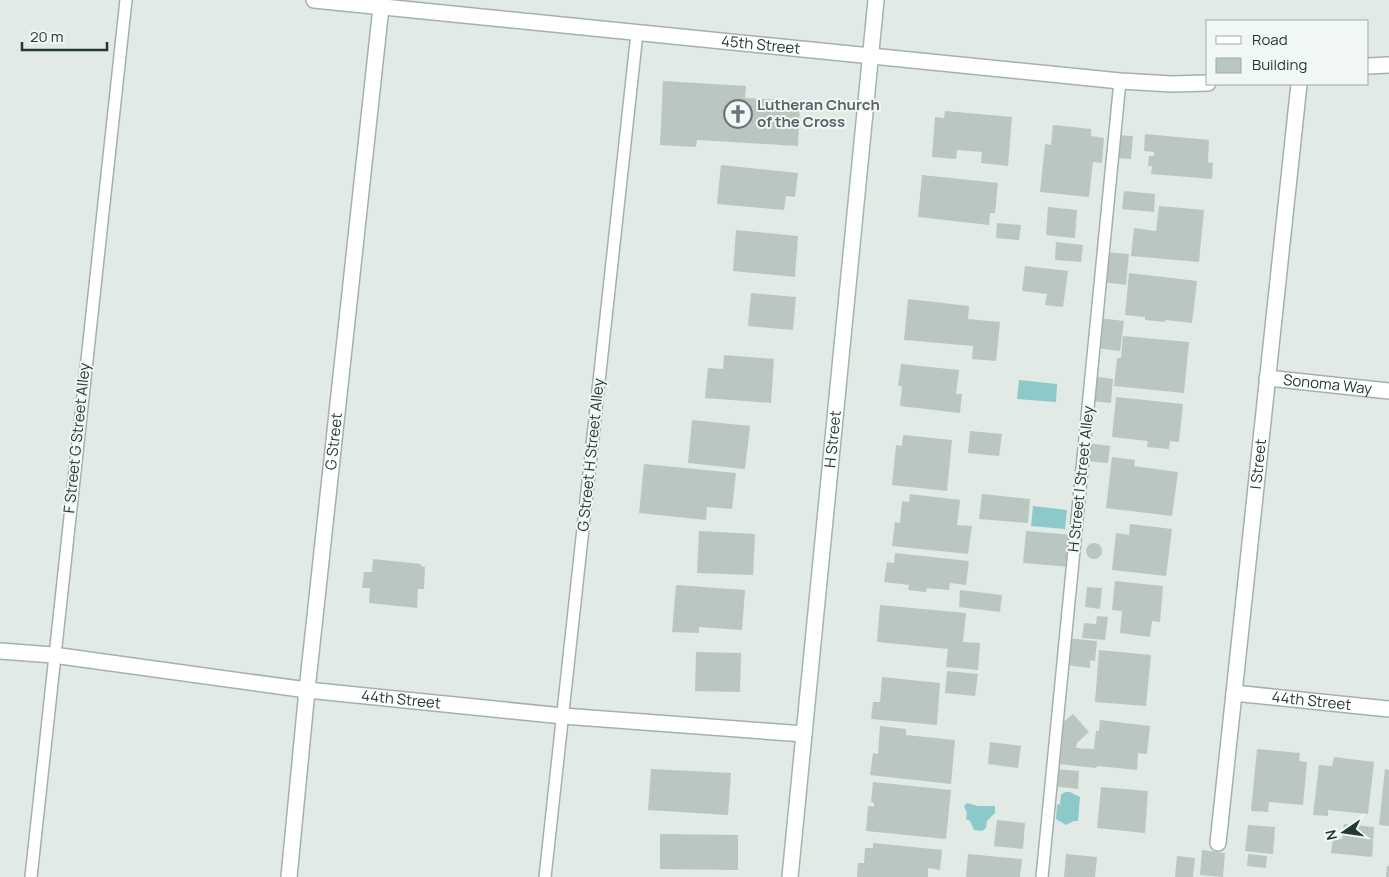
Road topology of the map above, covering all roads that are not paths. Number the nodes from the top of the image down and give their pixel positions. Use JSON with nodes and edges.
{"nodes":[{"id":1,"x":126,"y":0,"type":"edge"},
{"id":2,"x":314,"y":0,"type":"edge"},
{"id":3,"x":876,"y":0,"type":"edge"},
{"id":4,"x":381,"y":7,"type":"junction"},
{"id":5,"x":637,"y":33,"type":"junction"},
{"id":6,"x":871,"y":57,"type":"junction"},
{"id":7,"x":1389,"y":65,"type":"edge"},
{"id":8,"x":1369,"y":66,"type":"edge"},
{"id":9,"x":1120,"y":81,"type":"junction"},
{"id":10,"x":1206,"y":83,"type":"edge"},
{"id":11,"x":1299,"y":85,"type":"edge"},
{"id":12,"x":1267,"y":378,"type":"junction"},
{"id":13,"x":1389,"y":391,"type":"edge"},
{"id":14,"x":0,"y":651,"type":"edge"},
{"id":15,"x":54,"y":655,"type":"junction"},
{"id":16,"x":307,"y":690,"type":"junction"},
{"id":17,"x":1234,"y":693,"type":"junction"},
{"id":18,"x":1389,"y":709,"type":"edge"},
{"id":19,"x":563,"y":716,"type":"junction"},
{"id":20,"x":804,"y":734,"type":"junction"},
{"id":21,"x":1218,"y":843,"type":"dead end"},
{"id":22,"x":30,"y":877,"type":"edge"},
{"id":23,"x":289,"y":877,"type":"edge"},
{"id":24,"x":545,"y":877,"type":"edge"},
{"id":25,"x":790,"y":877,"type":"edge"},
{"id":26,"x":1042,"y":877,"type":"edge"}],
"edges":[{"from":1,"to":15,"type":"lane","name":"F Street G Street Alley"},
{"from":2,"to":4,"type":"street","name":"45th Street"},
{"from":3,"to":6,"type":"street","name":"H Street"},
{"from":4,"to":5,"type":"street","name":"45th Street"},
{"from":4,"to":16,"type":"street","name":"G Street"},
{"from":5,"to":6,"type":"street","name":"45th Street"},
{"from":5,"to":19,"type":"lane","name":"G Street H Street Alley"},
{"from":6,"to":9,"type":"street","name":"45th Street"},
{"from":6,"to":20,"type":"street","name":"H Street"},
{"from":7,"to":8,"type":"street"},
{"from":9,"to":10,"type":"street","name":"45th Street"},
{"from":9,"to":26,"type":"lane","name":"H Street I Street Alley"},
{"from":11,"to":12,"type":"street","name":"I Street"},
{"from":12,"to":13,"type":"street","name":"Sonoma Way"},
{"from":12,"to":17,"type":"street","name":"I Street"},
{"from":14,"to":15,"type":"street","name":"44th Street"},
{"from":15,"to":16,"type":"street","name":"44th Street"},
{"from":15,"to":22,"type":"lane","name":"F Street G Street Alley"},
{"from":16,"to":19,"type":"street","name":"44th Street"},
{"from":16,"to":23,"type":"street","name":"G Street"},
{"from":17,"to":18,"type":"street","name":"44th Street"},
{"from":17,"to":21,"type":"street","name":"I Street"},
{"from":19,"to":20,"type":"street","name":"44th Street"},
{"from":19,"to":24,"type":"lane","name":"G Street H Street Alley"},
{"from":20,"to":25,"type":"street","name":"H Street"}]}
